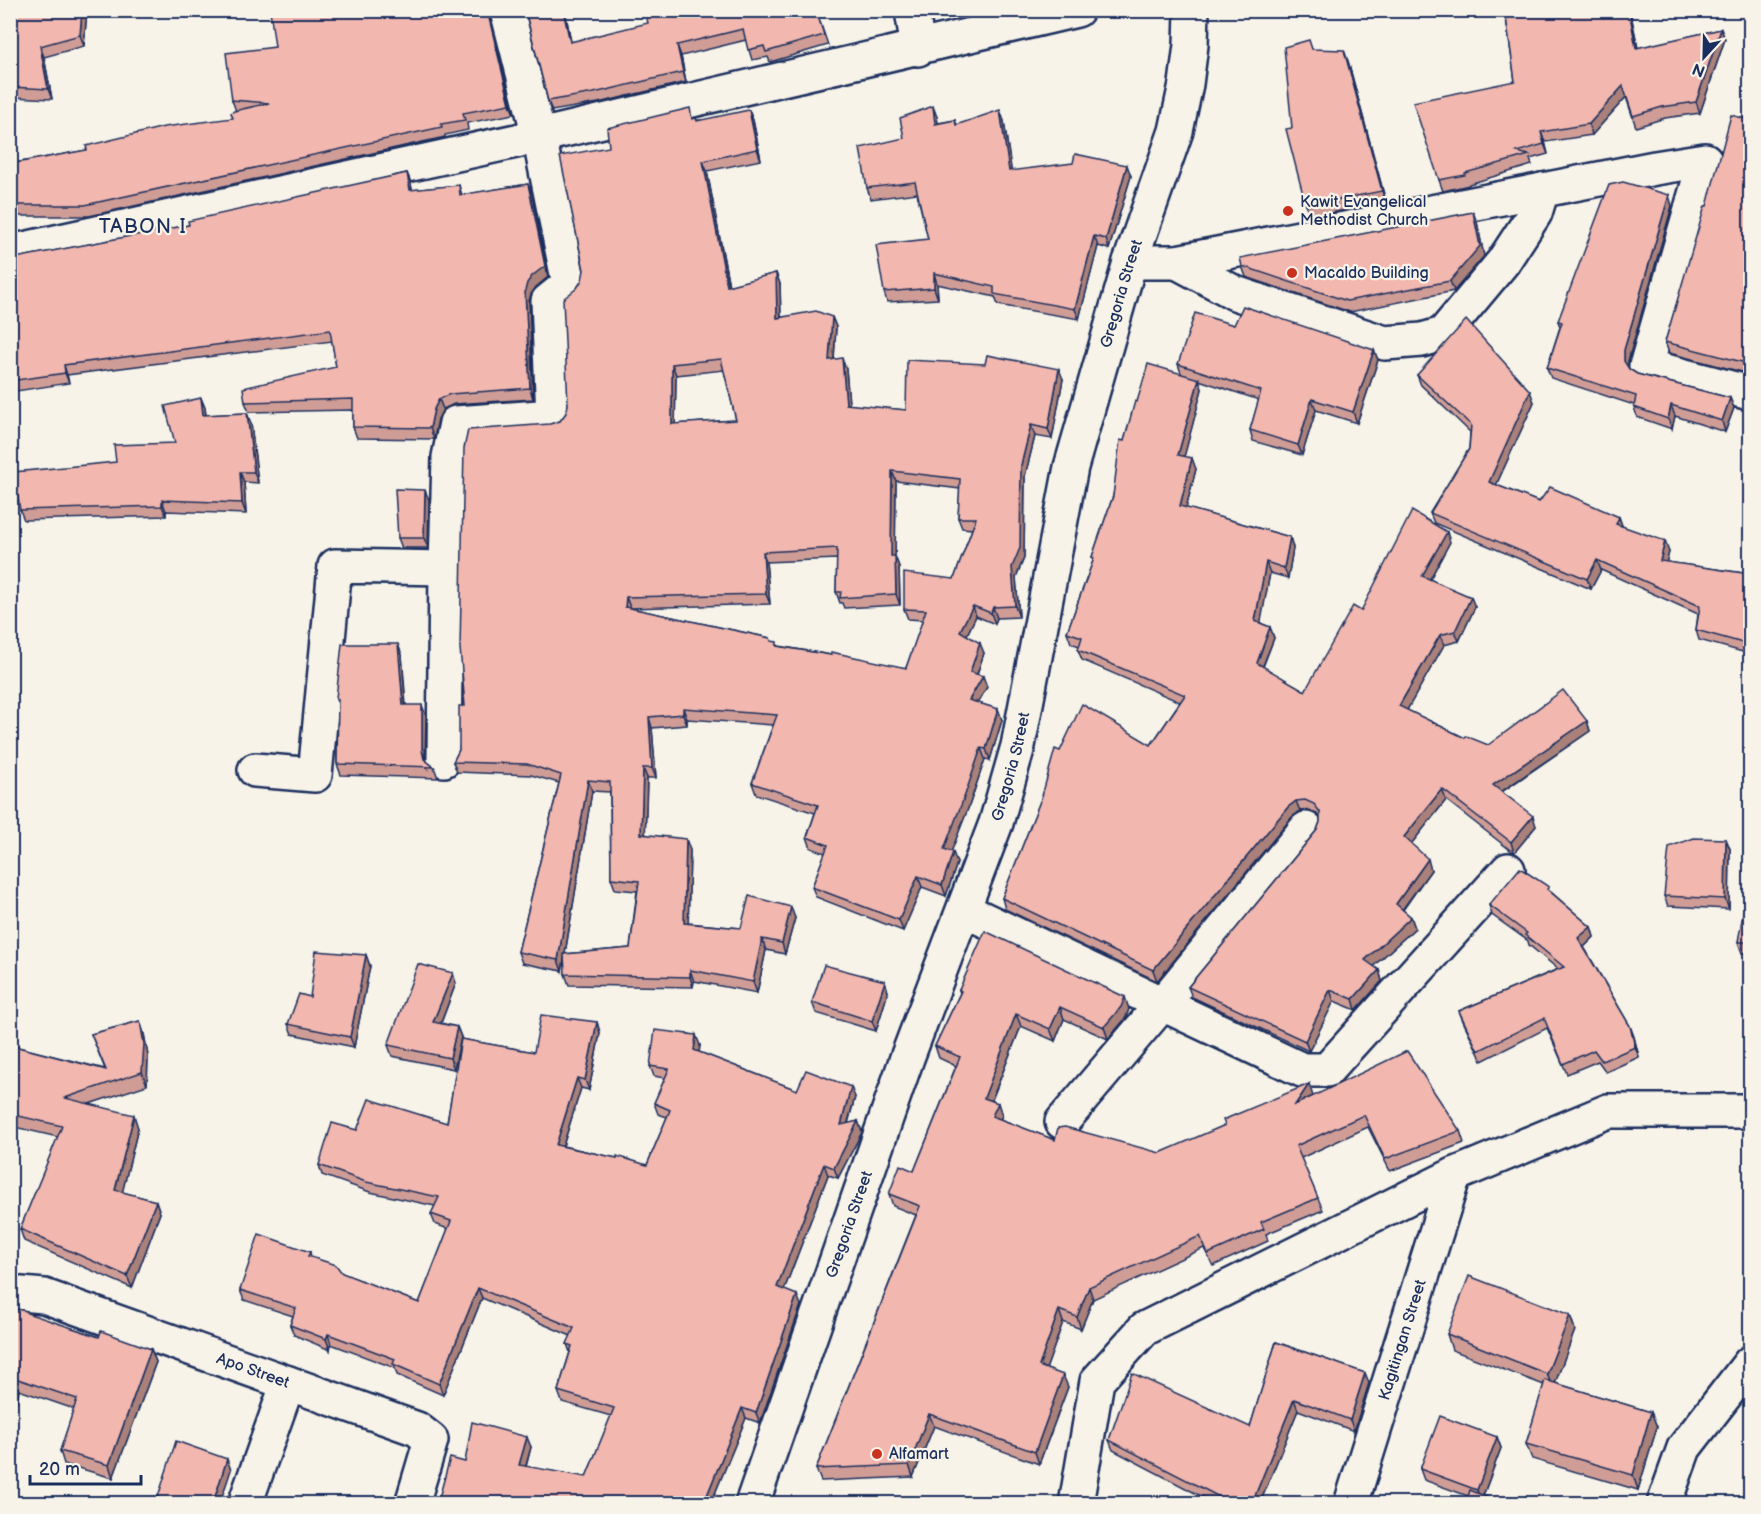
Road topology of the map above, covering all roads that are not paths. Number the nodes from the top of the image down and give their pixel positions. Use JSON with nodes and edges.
{"nodes":[{"id":1,"x":507,"y":10,"type":"edge"},
{"id":2,"x":912,"y":10,"type":"edge"},
{"id":3,"x":1077,"y":10,"type":"edge"},
{"id":4,"x":1192,"y":10,"type":"edge"},
{"id":5,"x":918,"y":49,"type":"junction"},
{"id":6,"x":539,"y":136,"type":"junction"},
{"id":7,"x":1542,"y":190,"type":"junction"},
{"id":8,"x":10,"y":252,"type":"edge"},
{"id":9,"x":1130,"y":262,"type":"junction"},
{"id":10,"x":1177,"y":262,"type":"junction"},
{"id":11,"x":1750,"y":393,"type":"edge"},
{"id":12,"x":446,"y":568,"type":"junction"},
{"id":13,"x":444,"y":760,"type":"dead end"},
{"id":14,"x":255,"y":770,"type":"dead end"},
{"id":15,"x":1306,"y":829,"type":"dead end"},
{"id":16,"x":1508,"y":870,"type":"dead end"},
{"id":17,"x":963,"y":910,"type":"junction"},
{"id":18,"x":1163,"y":1003,"type":"junction"},
{"id":19,"x":1750,"y":1111,"type":"edge"},
{"id":20,"x":1062,"y":1122,"type":"dead end"},
{"id":21,"x":1454,"y":1175,"type":"junction"},
{"id":22,"x":10,"y":1293,"type":"edge"},
{"id":23,"x":1750,"y":1364,"type":"edge"},
{"id":24,"x":288,"y":1383,"type":"junction"},
{"id":25,"x":245,"y":1503,"type":"edge"},
{"id":26,"x":412,"y":1503,"type":"edge"},
{"id":27,"x":752,"y":1503,"type":"edge"},
{"id":28,"x":1076,"y":1503,"type":"edge"},
{"id":29,"x":1351,"y":1503,"type":"edge"},
{"id":30,"x":1664,"y":1503,"type":"edge"}],
"edges":[{"from":1,"to":6,"type":"street"},
{"from":2,"to":5,"type":"street"},
{"from":3,"to":5,"type":"street"},
{"from":4,"to":9,"type":"street","name":"Gregoria Street"},
{"from":5,"to":6,"type":"street"},
{"from":6,"to":8,"type":"street"},
{"from":6,"to":12,"type":"street"},
{"from":7,"to":10,"type":"street"},
{"from":7,"to":10,"type":"street"},
{"from":7,"to":11,"type":"street"},
{"from":9,"to":10,"type":"street"},
{"from":9,"to":17,"type":"street","name":"Gregoria Street"},
{"from":12,"to":13,"type":"street"},
{"from":12,"to":14,"type":"street"},
{"from":15,"to":18,"type":"street"},
{"from":16,"to":18,"type":"street"},
{"from":17,"to":18,"type":"street"},
{"from":17,"to":27,"type":"street","name":"Gregoria Street"},
{"from":18,"to":20,"type":"street"},
{"from":19,"to":21,"type":"street"},
{"from":21,"to":28,"type":"street"},
{"from":21,"to":29,"type":"street","name":"Kagitingan Street"},
{"from":22,"to":24,"type":"street","name":"Apo Street"},
{"from":23,"to":30,"type":"street"},
{"from":24,"to":25,"type":"street"},
{"from":24,"to":26,"type":"street","name":"Apo Street"}]}
